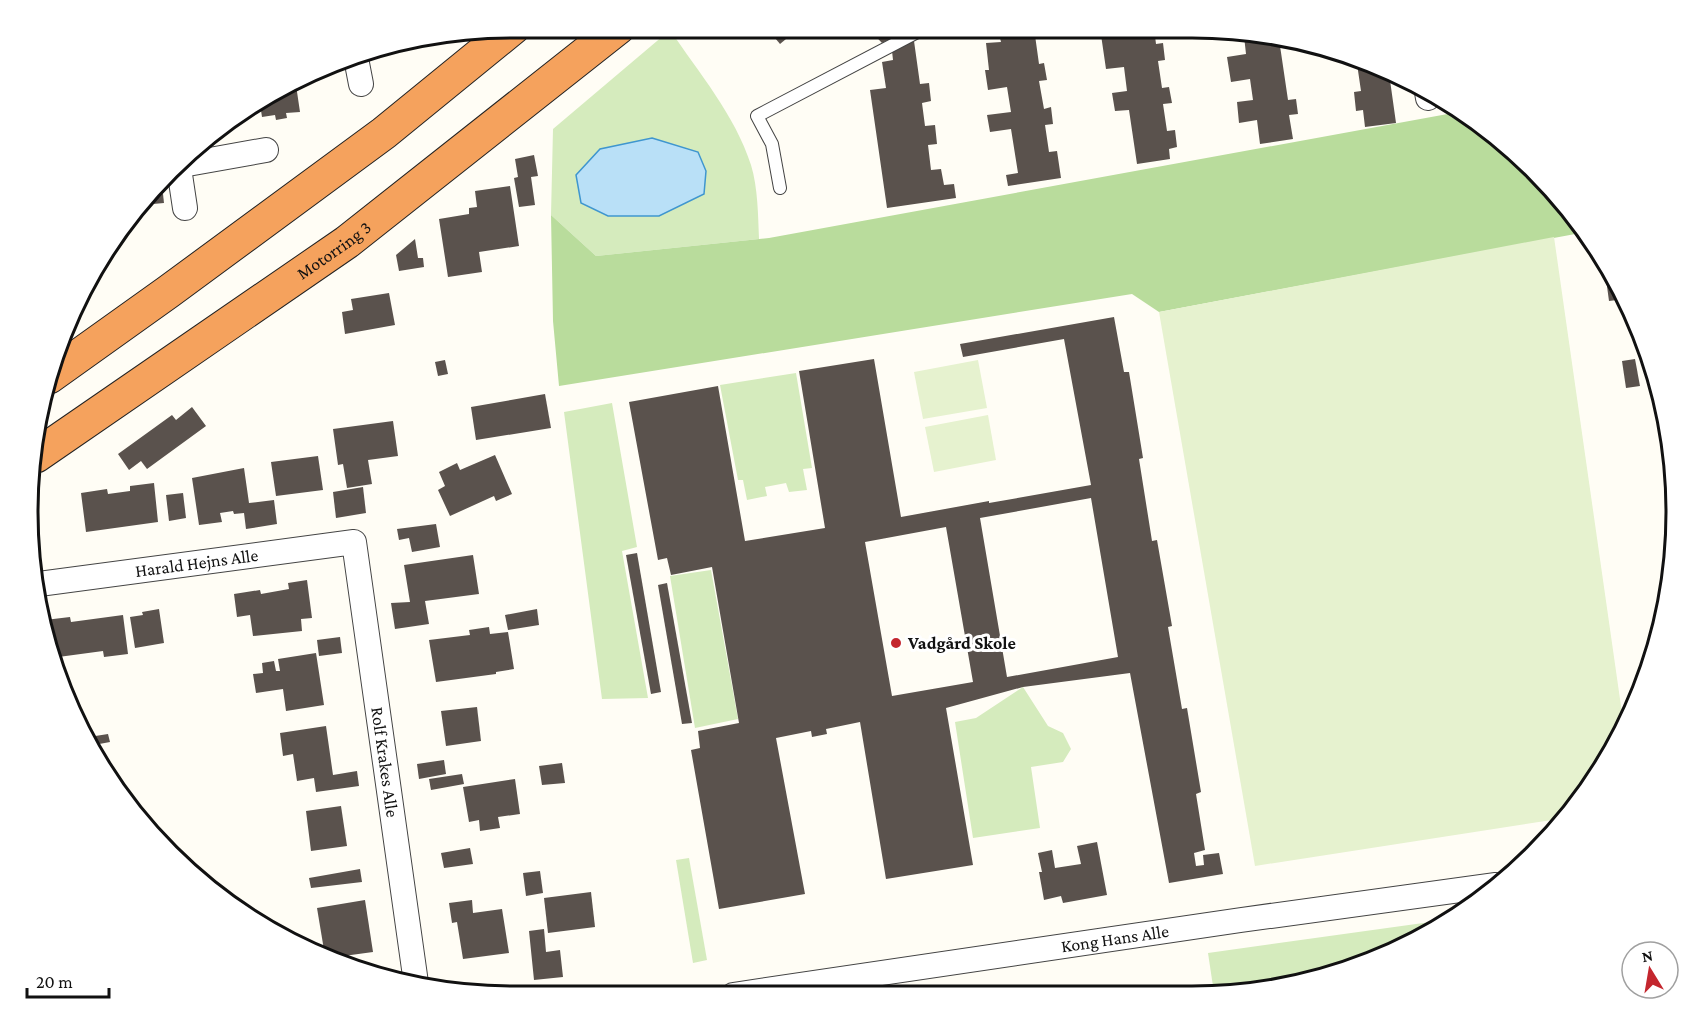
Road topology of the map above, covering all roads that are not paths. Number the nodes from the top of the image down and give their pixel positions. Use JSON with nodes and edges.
{"nodes":[{"id":1,"x":500,"y":38,"type":"edge"},
{"id":2,"x":605,"y":38,"type":"edge"},
{"id":3,"x":906,"y":38,"type":"edge"},
{"id":4,"x":358,"y":63,"type":"edge"},
{"id":5,"x":362,"y":84,"type":"dead end"},
{"id":6,"x":266,"y":150,"type":"dead end"},
{"id":7,"x":189,"y":164,"type":"edge"},
{"id":8,"x":181,"y":172,"type":"edge"},
{"id":9,"x":780,"y":188,"type":"dead end"},
{"id":10,"x":185,"y":208,"type":"dead end"},
{"id":11,"x":60,"y":369,"type":"edge"},
{"id":12,"x":42,"y":452,"type":"edge"},
{"id":13,"x":354,"y":542,"type":"joint"},
{"id":14,"x":44,"y":583,"type":"edge"},
{"id":15,"x":1483,"y":887,"type":"edge"},
{"id":16,"x":415,"y":976,"type":"edge"},
{"id":17,"x":794,"y":986,"type":"edge"}],
"edges":[{"from":1,"to":11,"type":"highway"},
{"from":2,"to":12,"type":"highway","name":"Motorring 3"},
{"from":3,"to":9,"type":"lane"},
{"from":4,"to":5,"type":"street"},
{"from":6,"to":7,"type":"street"},
{"from":8,"to":10,"type":"street"},
{"from":13,"to":14,"type":"street","name":"Harald Hejns Alle"},
{"from":13,"to":16,"type":"street","name":"Rolf Krakes Alle"},
{"from":15,"to":17,"type":"street","name":"Kong Hans Alle"}]}
